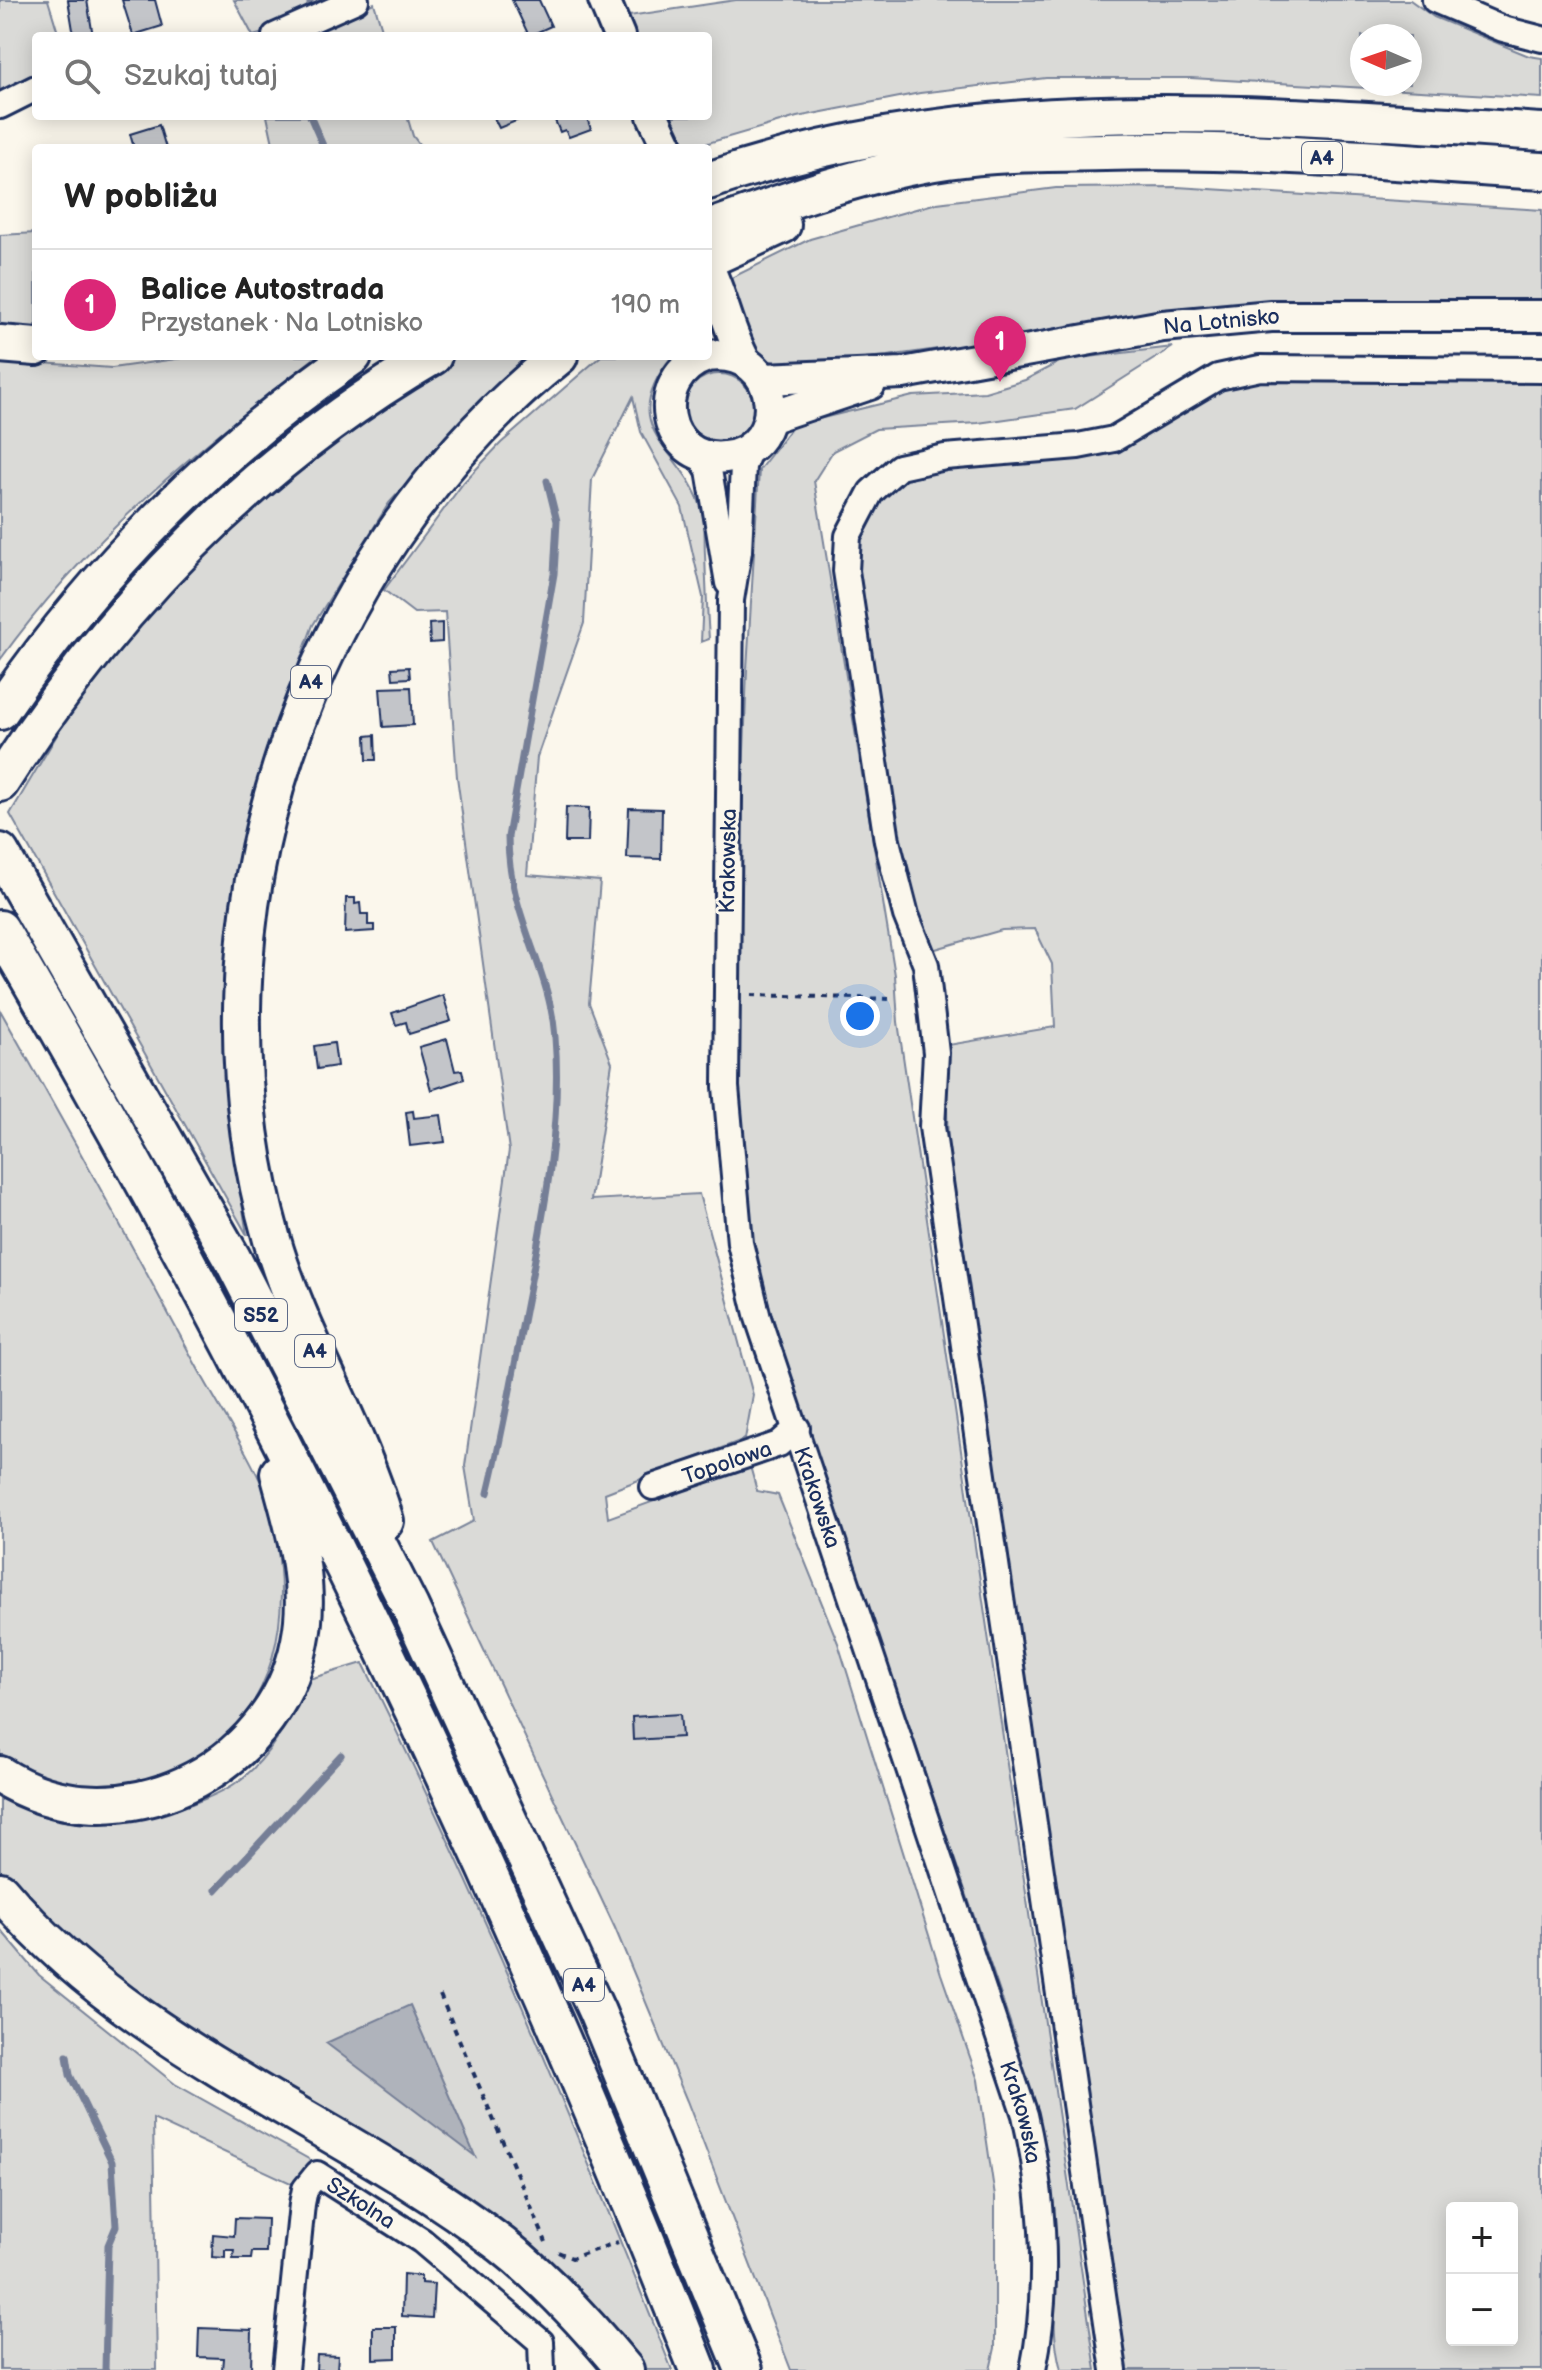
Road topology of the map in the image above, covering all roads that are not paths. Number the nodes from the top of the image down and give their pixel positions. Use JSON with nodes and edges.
{"nodes":[{"id":1,"x":356,"y":0,"type":"edge"},
{"id":2,"x":604,"y":0,"type":"edge"},
{"id":3,"x":1435,"y":0,"type":"edge"},
{"id":4,"x":284,"y":32,"type":"edge"},
{"id":5,"x":617,"y":32,"type":"edge"},
{"id":6,"x":1542,"y":39,"type":"edge"},
{"id":7,"x":32,"y":90,"type":"edge"},
{"id":8,"x":0,"y":106,"type":"edge"},
{"id":9,"x":655,"y":120,"type":"edge"},
{"id":10,"x":1542,"y":132,"type":"edge"},
{"id":11,"x":666,"y":144,"type":"edge"},
{"id":12,"x":1542,"y":171,"type":"edge"},
{"id":13,"x":712,"y":180,"type":"edge"},
{"id":14,"x":774,"y":218,"type":"junction"},
{"id":15,"x":712,"y":228,"type":"edge"},
{"id":16,"x":712,"y":257,"type":"edge"},
{"id":17,"x":712,"y":275,"type":"edge"},
{"id":18,"x":1542,"y":316,"type":"edge"},
{"id":19,"x":0,"y":344,"type":"edge"},
{"id":20,"x":32,"y":347,"type":"edge"},
{"id":21,"x":712,"y":357,"type":"edge"},
{"id":22,"x":348,"y":360,"type":"edge"},
{"id":23,"x":426,"y":360,"type":"edge"},
{"id":24,"x":554,"y":360,"type":"edge"},
{"id":25,"x":697,"y":360,"type":"edge"},
{"id":26,"x":754,"y":370,"type":"junction"},
{"id":27,"x":1542,"y":370,"type":"edge"},
{"id":28,"x":903,"y":373,"type":"junction"},
{"id":29,"x":769,"y":418,"type":"junction"},
{"id":30,"x":751,"y":446,"type":"junction"},
{"id":31,"x":699,"y":454,"type":"junction"},
{"id":32,"x":731,"y":600,"type":"junction"},
{"id":33,"x":3,"y":706,"type":"edge"},
{"id":34,"x":0,"y":783,"type":"edge"},
{"id":35,"x":0,"y":852,"type":"edge"},
{"id":36,"x":0,"y":929,"type":"edge"},
{"id":37,"x":257,"y":1395,"type":"junction"},
{"id":38,"x":797,"y":1428,"type":"junction"},
{"id":39,"x":653,"y":1487,"type":"dead end"},
{"id":40,"x":410,"y":1607,"type":"junction"},
{"id":41,"x":0,"y":1775,"type":"edge"},
{"id":42,"x":0,"y":1891,"type":"edge"},
{"id":43,"x":697,"y":2366,"type":"edge"},
{"id":44,"x":1037,"y":2368,"type":"edge"},
{"id":45,"x":285,"y":2370,"type":"edge"},
{"id":46,"x":542,"y":2370,"type":"edge"},
{"id":47,"x":625,"y":2370,"type":"edge"},
{"id":48,"x":744,"y":2370,"type":"edge"},
{"id":49,"x":1114,"y":2370,"type":"edge"}],
"edges":[{"from":1,"to":4,"type":"street"},
{"from":2,"to":5,"type":"main road"},
{"from":3,"to":6,"type":"street"},
{"from":7,"to":8,"type":"street"},
{"from":9,"to":11,"type":"main road"},
{"from":10,"to":13,"type":"highway","number":"A4"},
{"from":12,"to":14,"type":"highway","number":"A4"},
{"from":14,"to":15,"type":"highway"},
{"from":14,"to":16,"type":"highway","number":"A4"},
{"from":17,"to":26,"type":"main road"},
{"from":18,"to":28,"type":"main road","name":"Na Lotnisko"},
{"from":19,"to":20,"type":"highway"},
{"from":21,"to":26,"type":"main road"},
{"from":22,"to":33,"type":"highway"},
{"from":23,"to":34,"type":"highway"},
{"from":24,"to":40,"type":"highway","number":"A4"},
{"from":25,"to":31,"type":"main road"},
{"from":26,"to":28,"type":"main road","name":"Na Lotnisko"},
{"from":26,"to":29,"type":"main road"},
{"from":27,"to":49,"type":"street"},
{"from":28,"to":29,"type":"main road","name":"Na Lotnisko"},
{"from":29,"to":30,"type":"main road"},
{"from":30,"to":31,"type":"main road"},
{"from":30,"to":32,"type":"street","name":"Krakowska"},
{"from":31,"to":32,"type":"street","name":"Krakowska"},
{"from":32,"to":38,"type":"street","name":"Krakowska"},
{"from":35,"to":40,"type":"highway","number":"S52"},
{"from":36,"to":37,"type":"highway","number":"S52"},
{"from":37,"to":41,"type":"highway"},
{"from":37,"to":43,"type":"highway"},
{"from":38,"to":39,"type":"street","name":"Topolowa"},
{"from":38,"to":44,"type":"street","name":"Krakowska"},
{"from":40,"to":48,"type":"highway","number":"A4"},
{"from":42,"to":47,"type":"highway"},
{"from":45,"to":46,"type":"street","name":"Szkolna"}]}
